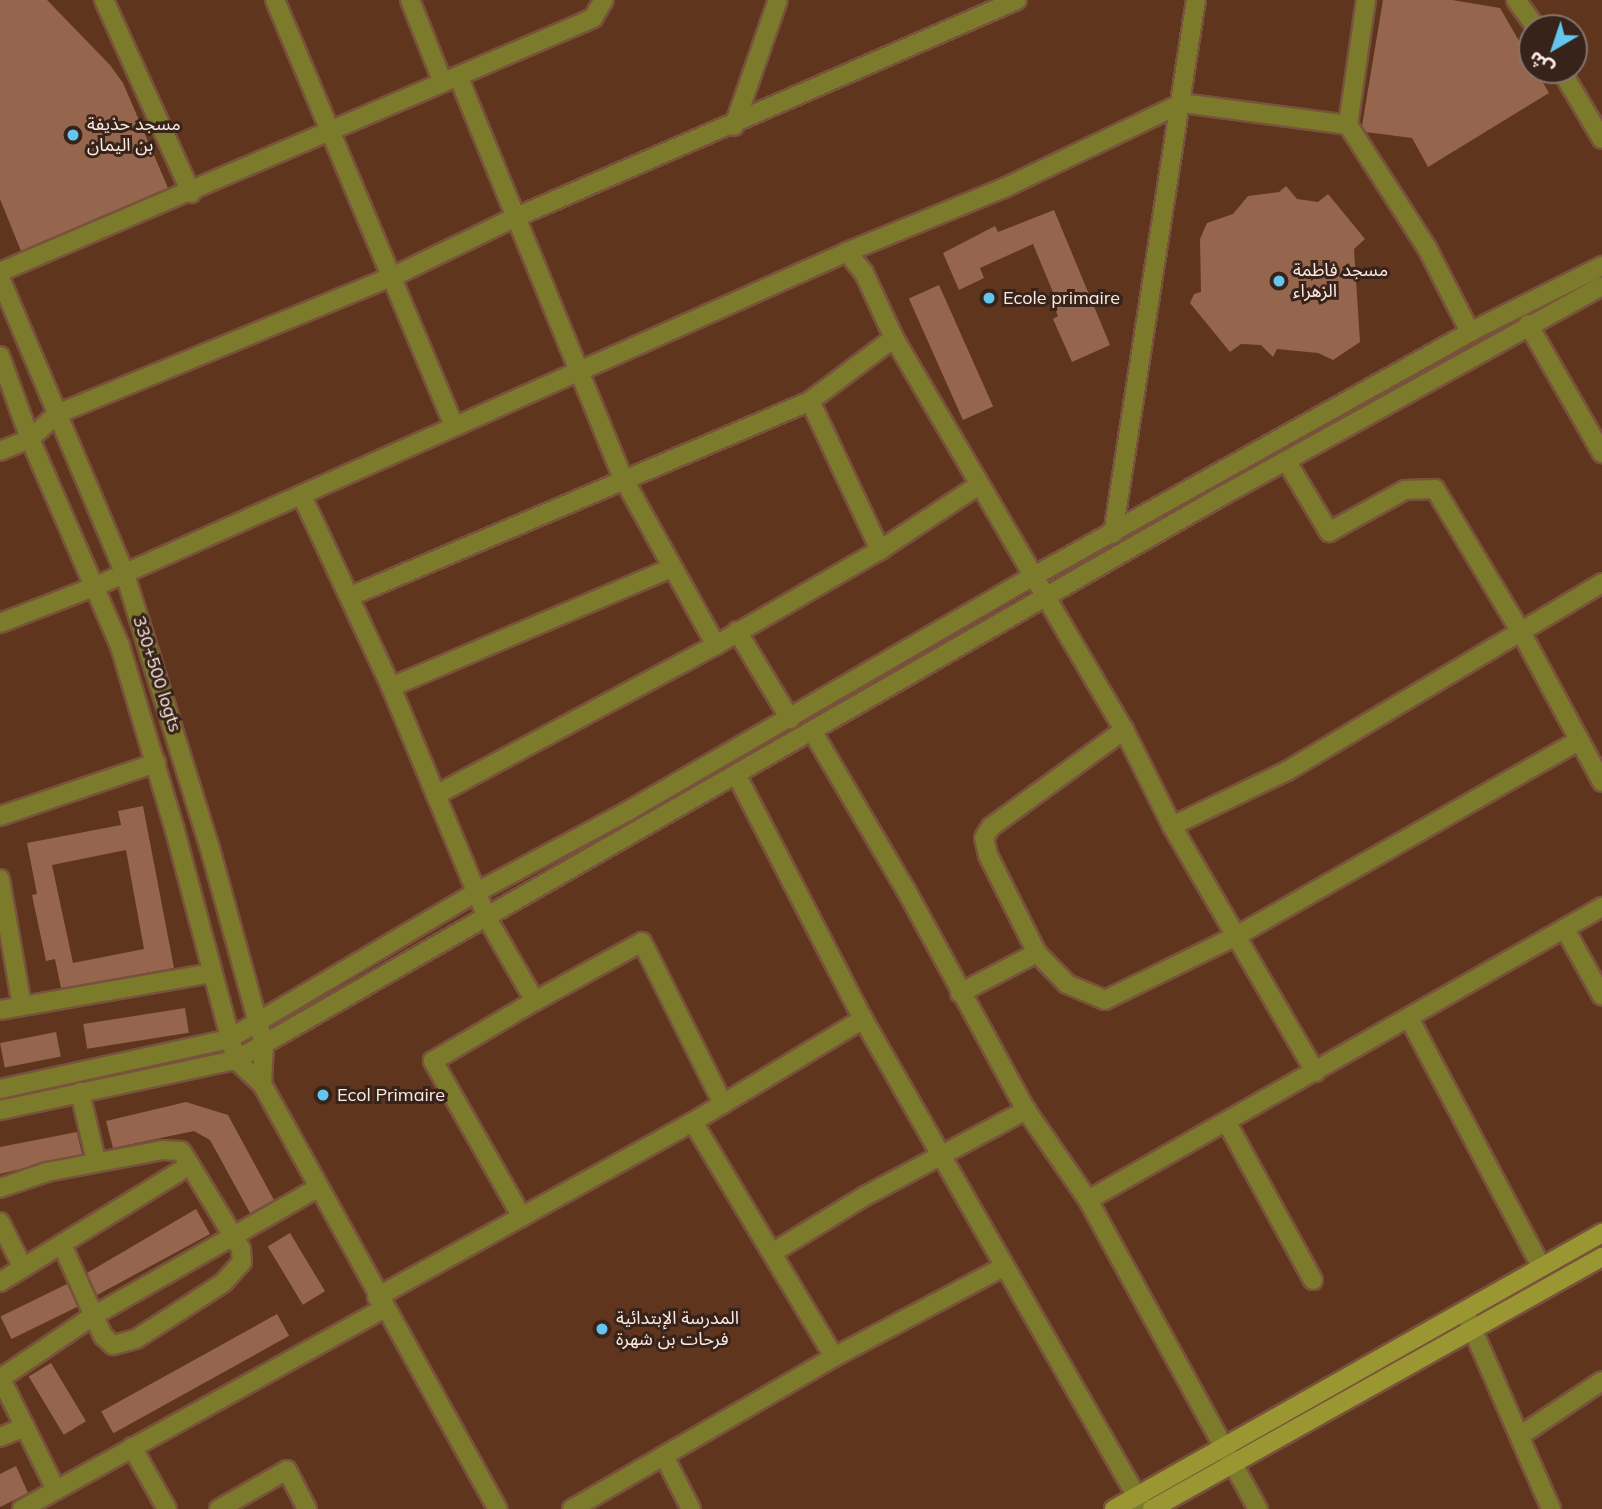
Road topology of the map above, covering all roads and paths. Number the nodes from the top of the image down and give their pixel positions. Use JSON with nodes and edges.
{"nodes":[{"id":1,"x":104,"y":0,"type":"edge"},
{"id":2,"x":275,"y":0,"type":"edge"},
{"id":3,"x":410,"y":0,"type":"edge"},
{"id":4,"x":604,"y":0,"type":"edge"},
{"id":5,"x":778,"y":0,"type":"edge"},
{"id":6,"x":1017,"y":0,"type":"edge"},
{"id":7,"x":1196,"y":0,"type":"edge"},
{"id":8,"x":1366,"y":0,"type":"edge"},
{"id":9,"x":451,"y":80,"type":"junction"},
{"id":10,"x":1569,"y":84,"type":"edge"},
{"id":11,"x":1182,"y":103,"type":"junction"},
{"id":12,"x":1348,"y":125,"type":"junction"},
{"id":13,"x":734,"y":126,"type":"junction"},
{"id":14,"x":329,"y":135,"type":"junction"},
{"id":15,"x":1602,"y":139,"type":"edge"},
{"id":16,"x":191,"y":193,"type":"junction"},
{"id":17,"x":514,"y":218,"type":"junction"},
{"id":18,"x":847,"y":251,"type":"junction"},
{"id":19,"x":1602,"y":265,"type":"edge"},
{"id":20,"x":0,"y":275,"type":"edge"},
{"id":21,"x":394,"y":276,"type":"junction"},
{"id":22,"x":1602,"y":286,"type":"edge"},
{"id":23,"x":1528,"y":324,"type":"junction"},
{"id":24,"x":1471,"y":332,"type":"junction"},
{"id":25,"x":894,"y":338,"type":"junction"},
{"id":26,"x":0,"y":356,"type":"edge"},
{"id":27,"x":578,"y":374,"type":"junction"},
{"id":28,"x":810,"y":401,"type":"junction"},
{"id":29,"x":57,"y":414,"type":"junction"},
{"id":30,"x":454,"y":425,"type":"junction"},
{"id":31,"x":30,"y":439,"type":"junction"},
{"id":32,"x":1259,"y":450,"type":"junction"},
{"id":33,"x":0,"y":451,"type":"edge"},
{"id":34,"x":1602,"y":453,"type":"edge"},
{"id":35,"x":1287,"y":462,"type":"junction"},
{"id":36,"x":1269,"y":472,"type":"junction"},
{"id":37,"x":623,"y":478,"type":"junction"},
{"id":38,"x":979,"y":485,"type":"junction"},
{"id":39,"x":302,"y":496,"type":"junction"},
{"id":40,"x":1113,"y":534,"type":"junction"},
{"id":41,"x":880,"y":550,"type":"junction"},
{"id":42,"x":671,"y":568,"type":"junction"},
{"id":43,"x":124,"y":570,"type":"junction"},
{"id":44,"x":1034,"y":576,"type":"junction"},
{"id":45,"x":1602,"y":583,"type":"edge"},
{"id":46,"x":94,"y":587,"type":"junction"},
{"id":47,"x":351,"y":596,"type":"junction"},
{"id":48,"x":1046,"y":598,"type":"junction"},
{"id":49,"x":0,"y":623,"type":"edge"},
{"id":50,"x":737,"y":631,"type":"junction"},
{"id":51,"x":1522,"y":634,"type":"junction"},
{"id":52,"x":716,"y":645,"type":"junction"},
{"id":53,"x":391,"y":688,"type":"junction"},
{"id":54,"x":789,"y":719,"type":"junction"},
{"id":55,"x":1124,"y":730,"type":"junction"},
{"id":56,"x":814,"y":734,"type":"junction"},
{"id":57,"x":1577,"y":742,"type":"junction"},
{"id":58,"x":156,"y":763,"type":"junction"},
{"id":59,"x":736,"y":774,"type":"junction"},
{"id":60,"x":1602,"y":782,"type":"edge"},
{"id":61,"x":436,"y":795,"type":"junction"},
{"id":62,"x":0,"y":816,"type":"edge"},
{"id":63,"x":1172,"y":825,"type":"junction"},
{"id":64,"x":0,"y":879,"type":"edge"},
{"id":65,"x":477,"y":892,"type":"junction"},
{"id":66,"x":1602,"y":907,"type":"edge"},
{"id":67,"x":487,"y":918,"type":"junction"},
{"id":68,"x":1566,"y":931,"type":"junction"},
{"id":69,"x":1238,"y":935,"type":"junction"},
{"id":70,"x":1037,"y":953,"type":"junction"},
{"id":71,"x":211,"y":973,"type":"junction"},
{"id":72,"x":960,"y":993,"type":"junction"},
{"id":73,"x":1602,"y":996,"type":"edge"},
{"id":74,"x":535,"y":1001,"type":"junction"},
{"id":75,"x":22,"y":1006,"type":"junction"},
{"id":76,"x":0,"y":1010,"type":"edge"},
{"id":77,"x":1409,"y":1018,"type":"junction"},
{"id":78,"x":863,"y":1019,"type":"junction"},
{"id":79,"x":256,"y":1023,"type":"junction"},
{"id":80,"x":229,"y":1039,"type":"junction"},
{"id":81,"x":264,"y":1044,"type":"junction"},
{"id":82,"x":236,"y":1060,"type":"junction"},
{"id":83,"x":1315,"y":1072,"type":"junction"},
{"id":84,"x":262,"y":1084,"type":"junction"},
{"id":85,"x":0,"y":1089,"type":"edge"},
{"id":86,"x":79,"y":1092,"type":"junction"},
{"id":87,"x":723,"y":1104,"type":"junction"},
{"id":88,"x":0,"y":1110,"type":"edge"},
{"id":89,"x":1026,"y":1110,"type":"junction"},
{"id":90,"x":693,"y":1122,"type":"junction"},
{"id":91,"x":1227,"y":1123,"type":"junction"},
{"id":92,"x":942,"y":1157,"type":"junction"},
{"id":93,"x":96,"y":1161,"type":"junction"},
{"id":94,"x":190,"y":1165,"type":"junction"},
{"id":95,"x":0,"y":1188,"type":"edge"},
{"id":96,"x":316,"y":1189,"type":"junction"},
{"id":97,"x":1088,"y":1200,"type":"junction"},
{"id":98,"x":522,"y":1217,"type":"junction"},
{"id":99,"x":0,"y":1222,"type":"edge"},
{"id":100,"x":1602,"y":1233,"type":"edge"},
{"id":101,"x":231,"y":1235,"type":"junction"},
{"id":102,"x":63,"y":1247,"type":"junction"},
{"id":103,"x":772,"y":1253,"type":"junction"},
{"id":104,"x":1602,"y":1257,"type":"edge"},
{"id":105,"x":1003,"y":1266,"type":"junction"},
{"id":106,"x":1541,"y":1266,"type":"junction"},
{"id":107,"x":23,"y":1268,"type":"junction"},
{"id":108,"x":1313,"y":1280,"type":"dead end"},
{"id":109,"x":0,"y":1282,"type":"edge"},
{"id":110,"x":380,"y":1303,"type":"junction"},
{"id":111,"x":1465,"y":1312,"type":"junction"},
{"id":112,"x":93,"y":1316,"type":"junction"},
{"id":113,"x":1471,"y":1331,"type":"junction"},
{"id":114,"x":834,"y":1357,"type":"junction"},
{"id":115,"x":0,"y":1378,"type":"edge"},
{"id":116,"x":1602,"y":1381,"type":"edge"},
{"id":117,"x":25,"y":1427,"type":"junction"},
{"id":118,"x":1521,"y":1436,"type":"junction"},
{"id":119,"x":0,"y":1437,"type":"edge"},
{"id":120,"x":132,"y":1447,"type":"junction"},
{"id":121,"x":664,"y":1456,"type":"junction"},
{"id":122,"x":1228,"y":1456,"type":"junction"},
{"id":123,"x":56,"y":1490,"type":"junction"},
{"id":124,"x":1141,"y":1503,"type":"edge"},
{"id":125,"x":22,"y":1509,"type":"edge"},
{"id":126,"x":167,"y":1509,"type":"edge"},
{"id":127,"x":219,"y":1509,"type":"edge"},
{"id":128,"x":307,"y":1509,"type":"edge"},
{"id":129,"x":498,"y":1509,"type":"edge"},
{"id":130,"x":572,"y":1509,"type":"edge"},
{"id":131,"x":691,"y":1509,"type":"edge"},
{"id":132,"x":1114,"y":1509,"type":"edge"},
{"id":133,"x":1152,"y":1509,"type":"edge"},
{"id":134,"x":1258,"y":1509,"type":"edge"},
{"id":135,"x":1551,"y":1509,"type":"edge"}],
"edges":[{"from":1,"to":16,"type":"street"},
{"from":2,"to":14,"type":"street"},
{"from":3,"to":9,"type":"street"},
{"from":4,"to":9,"type":"street"},
{"from":5,"to":13,"type":"street"},
{"from":6,"to":13,"type":"street"},
{"from":7,"to":11,"type":"street"},
{"from":8,"to":12,"type":"street"},
{"from":9,"to":14,"type":"street"},
{"from":9,"to":17,"type":"street"},
{"from":10,"to":15,"type":"street"},
{"from":11,"to":12,"type":"street"},
{"from":11,"to":18,"type":"street"},
{"from":11,"to":40,"type":"street"},
{"from":12,"to":24,"type":"street"},
{"from":13,"to":17,"type":"street"},
{"from":14,"to":16,"type":"street"},
{"from":14,"to":21,"type":"street"},
{"from":16,"to":20,"type":"street"},
{"from":17,"to":21,"type":"street"},
{"from":17,"to":27,"type":"street"},
{"from":18,"to":25,"type":"street"},
{"from":18,"to":27,"type":"street"},
{"from":19,"to":24,"type":"street"},
{"from":20,"to":29,"type":"street","name":"330+500 logts"},
{"from":21,"to":29,"type":"street"},
{"from":21,"to":30,"type":"street"},
{"from":22,"to":23,"type":"street"},
{"from":23,"to":34,"type":"street"},
{"from":23,"to":35,"type":"street"},
{"from":24,"to":32,"type":"street"},
{"from":25,"to":28,"type":"street"},
{"from":25,"to":38,"type":"street"},
{"from":26,"to":31,"type":"street"},
{"from":27,"to":30,"type":"street"},
{"from":27,"to":37,"type":"street"},
{"from":28,"to":37,"type":"street"},
{"from":28,"to":41,"type":"street"},
{"from":29,"to":31,"type":"street"},
{"from":29,"to":43,"type":"street","name":"330+500 logts"},
{"from":30,"to":39,"type":"street"},
{"from":31,"to":33,"type":"street"},
{"from":31,"to":46,"type":"street"},
{"from":32,"to":36,"type":"street"},
{"from":32,"to":40,"type":"street"},
{"from":35,"to":36,"type":"street"},
{"from":35,"to":51,"type":"street"},
{"from":36,"to":48,"type":"street"},
{"from":37,"to":42,"type":"street"},
{"from":37,"to":47,"type":"street"},
{"from":38,"to":41,"type":"street"},
{"from":38,"to":44,"type":"street"},
{"from":39,"to":43,"type":"street"},
{"from":39,"to":47,"type":"street"},
{"from":40,"to":44,"type":"street"},
{"from":41,"to":50,"type":"street"},
{"from":42,"to":52,"type":"street"},
{"from":42,"to":53,"type":"street"},
{"from":43,"to":46,"type":"street"},
{"from":43,"to":79,"type":"street","name":"330+500 logts"},
{"from":44,"to":48,"type":"street"},
{"from":44,"to":54,"type":"street"},
{"from":45,"to":51,"type":"street"},
{"from":46,"to":49,"type":"street"},
{"from":46,"to":58,"type":"street"},
{"from":47,"to":53,"type":"street"},
{"from":48,"to":55,"type":"street"},
{"from":48,"to":56,"type":"street"},
{"from":50,"to":52,"type":"street"},
{"from":50,"to":54,"type":"street"},
{"from":51,"to":57,"type":"street"},
{"from":51,"to":63,"type":"street"},
{"from":52,"to":61,"type":"street"},
{"from":53,"to":61,"type":"street"},
{"from":54,"to":65,"type":"street"},
{"from":55,"to":63,"type":"street"},
{"from":55,"to":70,"type":"street"},
{"from":56,"to":59,"type":"street"},
{"from":56,"to":72,"type":"street"},
{"from":57,"to":60,"type":"street"},
{"from":57,"to":69,"type":"street"},
{"from":58,"to":62,"type":"street"},
{"from":58,"to":71,"type":"street"},
{"from":59,"to":67,"type":"street"},
{"from":59,"to":78,"type":"street"},
{"from":61,"to":65,"type":"street"},
{"from":63,"to":69,"type":"street"},
{"from":64,"to":75,"type":"street"},
{"from":65,"to":67,"type":"street"},
{"from":65,"to":79,"type":"street"},
{"from":66,"to":68,"type":"street"},
{"from":67,"to":74,"type":"street"},
{"from":67,"to":81,"type":"street"},
{"from":68,"to":73,"type":"street"},
{"from":68,"to":77,"type":"street"},
{"from":69,"to":70,"type":"street"},
{"from":69,"to":83,"type":"street"},
{"from":70,"to":72,"type":"street"},
{"from":71,"to":75,"type":"street"},
{"from":71,"to":80,"type":"street"},
{"from":72,"to":89,"type":"street"},
{"from":74,"to":87,"type":"street"},
{"from":74,"to":98,"type":"street"},
{"from":75,"to":76,"type":"street"},
{"from":77,"to":83,"type":"street"},
{"from":77,"to":106,"type":"street"},
{"from":78,"to":87,"type":"street"},
{"from":78,"to":92,"type":"street"},
{"from":79,"to":80,"type":"street"},
{"from":79,"to":81,"type":"street","name":"330+500 logts"},
{"from":80,"to":82,"type":"street"},
{"from":80,"to":85,"type":"street"},
{"from":81,"to":82,"type":"street"},
{"from":81,"to":84,"type":"street","name":"330+500 logts"},
{"from":82,"to":84,"type":"street"},
{"from":82,"to":86,"type":"street"},
{"from":83,"to":91,"type":"street"},
{"from":84,"to":96,"type":"street"},
{"from":86,"to":88,"type":"street"},
{"from":86,"to":93,"type":"street"},
{"from":87,"to":90,"type":"street"},
{"from":89,"to":92,"type":"street"},
{"from":89,"to":97,"type":"street"},
{"from":90,"to":98,"type":"street"},
{"from":90,"to":103,"type":"street"},
{"from":91,"to":97,"type":"street"},
{"from":91,"to":108,"type":"street"},
{"from":92,"to":103,"type":"street"},
{"from":92,"to":105,"type":"street"},
{"from":93,"to":94,"type":"street"},
{"from":93,"to":95,"type":"street"},
{"from":94,"to":101,"type":"street"},
{"from":94,"to":102,"type":"street"},
{"from":96,"to":101,"type":"street"},
{"from":96,"to":110,"type":"street"},
{"from":97,"to":122,"type":"street"},
{"from":98,"to":110,"type":"street"},
{"from":99,"to":107,"type":"street"},
{"from":100,"to":106,"type":"main road"},
{"from":101,"to":112,"type":"street"},
{"from":101,"to":112,"type":"street"},
{"from":102,"to":107,"type":"street"},
{"from":102,"to":112,"type":"street"},
{"from":103,"to":114,"type":"street"},
{"from":104,"to":113,"type":"main road"},
{"from":105,"to":114,"type":"street"},
{"from":105,"to":124,"type":"street"},
{"from":106,"to":111,"type":"main road"},
{"from":107,"to":109,"type":"street"},
{"from":110,"to":120,"type":"street"},
{"from":110,"to":129,"type":"street"},
{"from":111,"to":113,"type":"street"},
{"from":111,"to":122,"type":"main road"},
{"from":112,"to":115,"type":"street"},
{"from":113,"to":118,"type":"street"},
{"from":113,"to":122,"type":"main road"},
{"from":114,"to":121,"type":"street"},
{"from":115,"to":117,"type":"street"},
{"from":116,"to":118,"type":"street"},
{"from":117,"to":119,"type":"street"},
{"from":117,"to":123,"type":"street"},
{"from":118,"to":135,"type":"street"},
{"from":120,"to":123,"type":"street"},
{"from":120,"to":126,"type":"street"},
{"from":121,"to":130,"type":"street"},
{"from":121,"to":131,"type":"street"},
{"from":122,"to":124,"type":"main road"},
{"from":122,"to":133,"type":"main road"},
{"from":122,"to":134,"type":"street"},
{"from":123,"to":125,"type":"street"},
{"from":124,"to":132,"type":"main road"},
{"from":127,"to":128,"type":"street"}]}
